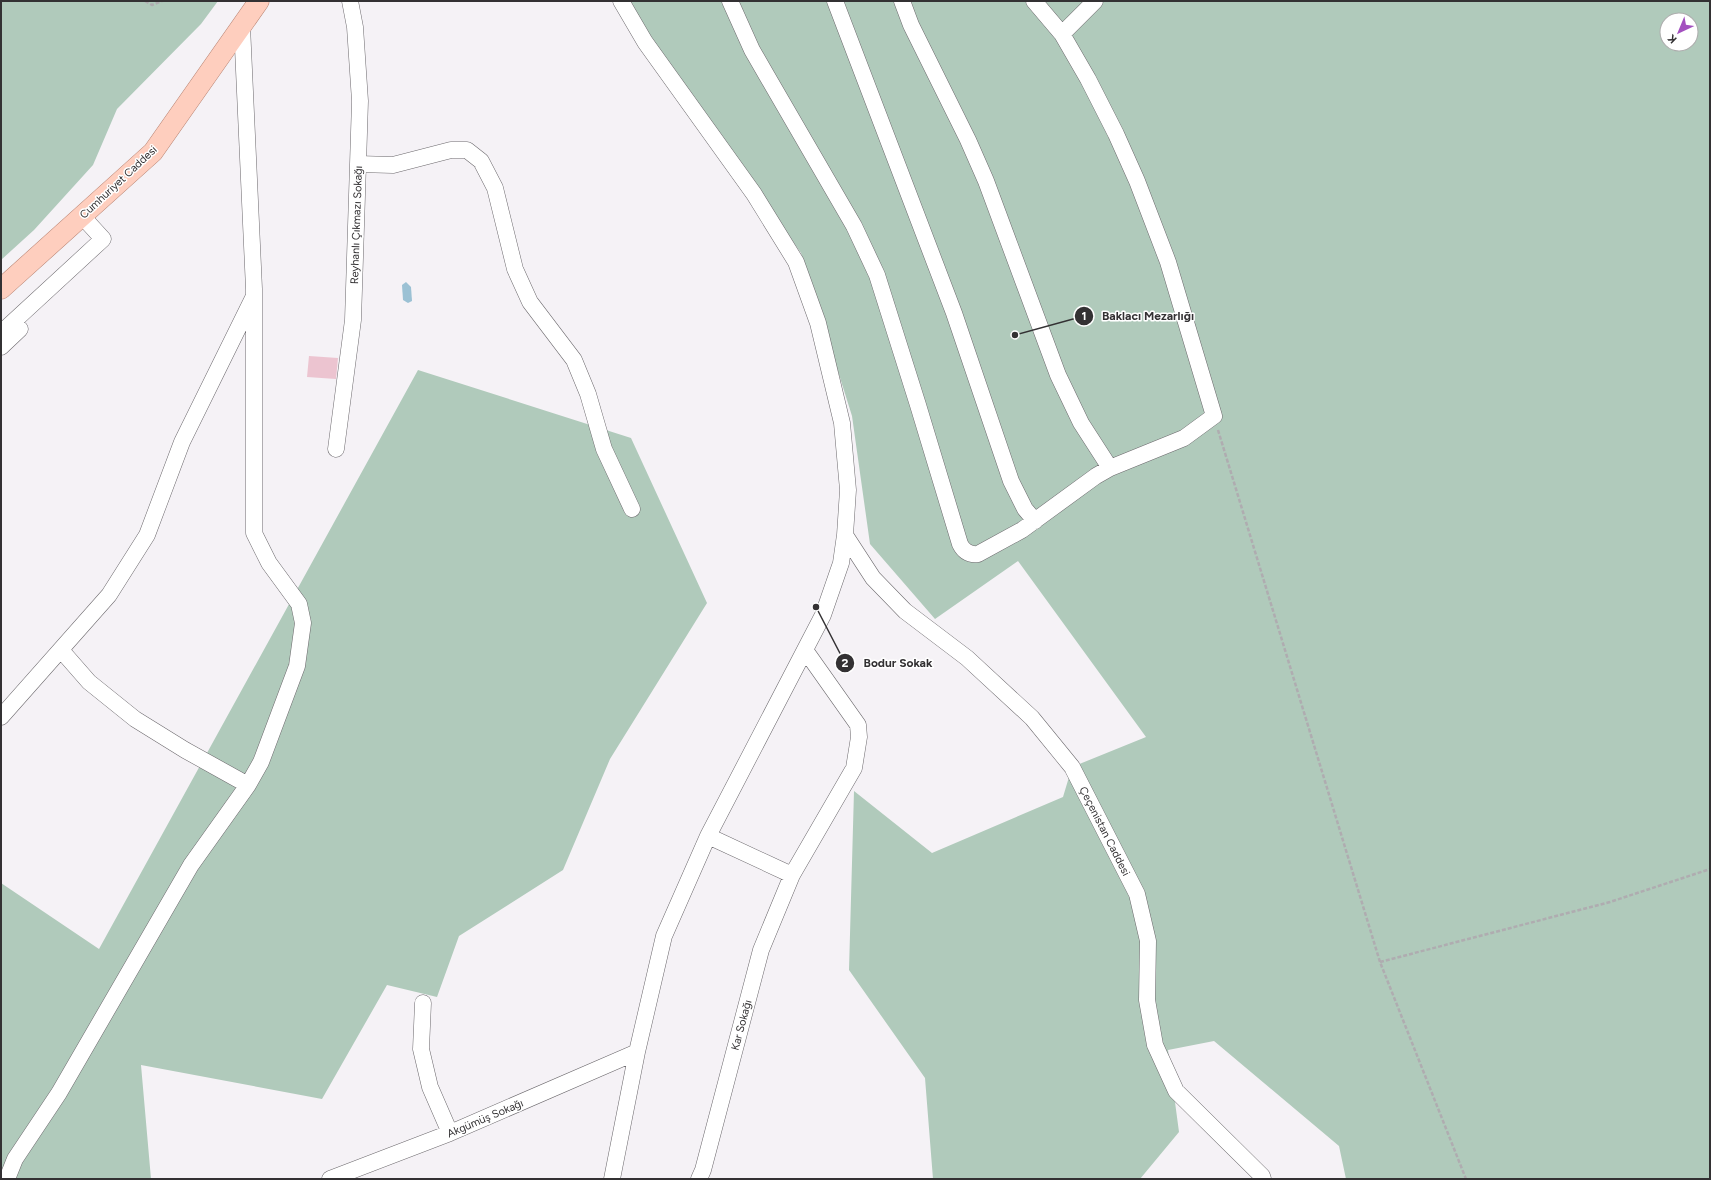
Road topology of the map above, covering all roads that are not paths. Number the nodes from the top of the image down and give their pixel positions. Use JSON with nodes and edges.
{"nodes":[{"id":1,"x":259,"y":1,"type":"edge"},
{"id":2,"x":350,"y":1,"type":"edge"},
{"id":3,"x":621,"y":1,"type":"edge"},
{"id":4,"x":730,"y":1,"type":"edge"},
{"id":5,"x":835,"y":1,"type":"edge"},
{"id":6,"x":902,"y":1,"type":"edge"},
{"id":7,"x":1034,"y":1,"type":"edge"},
{"id":8,"x":1095,"y":1,"type":"edge"},
{"id":9,"x":242,"y":26,"type":"junction"},
{"id":10,"x":1062,"y":34,"type":"junction"},
{"id":11,"x":358,"y":164,"type":"junction"},
{"id":12,"x":82,"y":216,"type":"junction"},
{"id":13,"x":105,"y":250,"type":"dead end"},
{"id":14,"x":1,"y":289,"type":"edge"},
{"id":15,"x":254,"y":295,"type":"junction"},
{"id":16,"x":42,"y":302,"type":"junction"},
{"id":17,"x":1,"y":333,"type":"edge"},
{"id":18,"x":1,"y":347,"type":"edge"},
{"id":19,"x":336,"y":449,"type":"dead end"},
{"id":20,"x":1110,"y":468,"type":"junction"},
{"id":21,"x":632,"y":509,"type":"dead end"},
{"id":22,"x":1035,"y":521,"type":"junction"},
{"id":23,"x":846,"y":535,"type":"junction"},
{"id":24,"x":61,"y":650,"type":"junction"},
{"id":25,"x":805,"y":650,"type":"junction"},
{"id":26,"x":1,"y":717,"type":"edge"},
{"id":27,"x":248,"y":785,"type":"junction"},
{"id":28,"x":708,"y":836,"type":"junction"},
{"id":29,"x":792,"y":875,"type":"junction"},
{"id":30,"x":423,"y":1003,"type":"dead end"},
{"id":31,"x":637,"y":1052,"type":"junction"},
{"id":32,"x":450,"y":1133,"type":"junction"},
{"id":33,"x":7,"y":1179,"type":"edge"},
{"id":34,"x":330,"y":1179,"type":"edge"},
{"id":35,"x":612,"y":1179,"type":"edge"},
{"id":36,"x":699,"y":1179,"type":"edge"},
{"id":37,"x":1263,"y":1179,"type":"edge"}],
"edges":[{"from":1,"to":9,"type":"main road","name":"Cumhuriyet Caddesi"},
{"from":2,"to":11,"type":"street","name":"Reyhanlı Çıkmazı Sokağı"},
{"from":3,"to":23,"type":"street"},
{"from":4,"to":22,"type":"street"},
{"from":5,"to":22,"type":"street"},
{"from":6,"to":20,"type":"street"},
{"from":7,"to":10,"type":"street"},
{"from":8,"to":10,"type":"street"},
{"from":9,"to":12,"type":"main road","name":"Cumhuriyet Caddesi"},
{"from":9,"to":15,"type":"street"},
{"from":10,"to":20,"type":"street"},
{"from":11,"to":19,"type":"street","name":"Reyhanlı Çıkmazı Sokağı"},
{"from":11,"to":21,"type":"street"},
{"from":12,"to":14,"type":"main road","name":"Cumhuriyet Caddesi"},
{"from":12,"to":16,"type":"street"},
{"from":13,"to":16,"type":"street"},
{"from":15,"to":24,"type":"street"},
{"from":15,"to":27,"type":"street"},
{"from":16,"to":17,"type":"street"},
{"from":16,"to":18,"type":"street"},
{"from":20,"to":22,"type":"street"},
{"from":23,"to":25,"type":"street"},
{"from":23,"to":37,"type":"street","name":"Çeçenistan Caddesi"},
{"from":24,"to":26,"type":"street"},
{"from":24,"to":27,"type":"street"},
{"from":25,"to":28,"type":"street"},
{"from":25,"to":29,"type":"street","name":"Kar Sokağı"},
{"from":27,"to":33,"type":"street"},
{"from":28,"to":29,"type":"street"},
{"from":28,"to":31,"type":"street"},
{"from":29,"to":36,"type":"street","name":"Kar Sokağı"},
{"from":30,"to":32,"type":"street"},
{"from":31,"to":32,"type":"street","name":"Akgümüş Sokağı"},
{"from":31,"to":35,"type":"street"},
{"from":32,"to":34,"type":"street","name":"Akgümüş Sokağı"}]}
